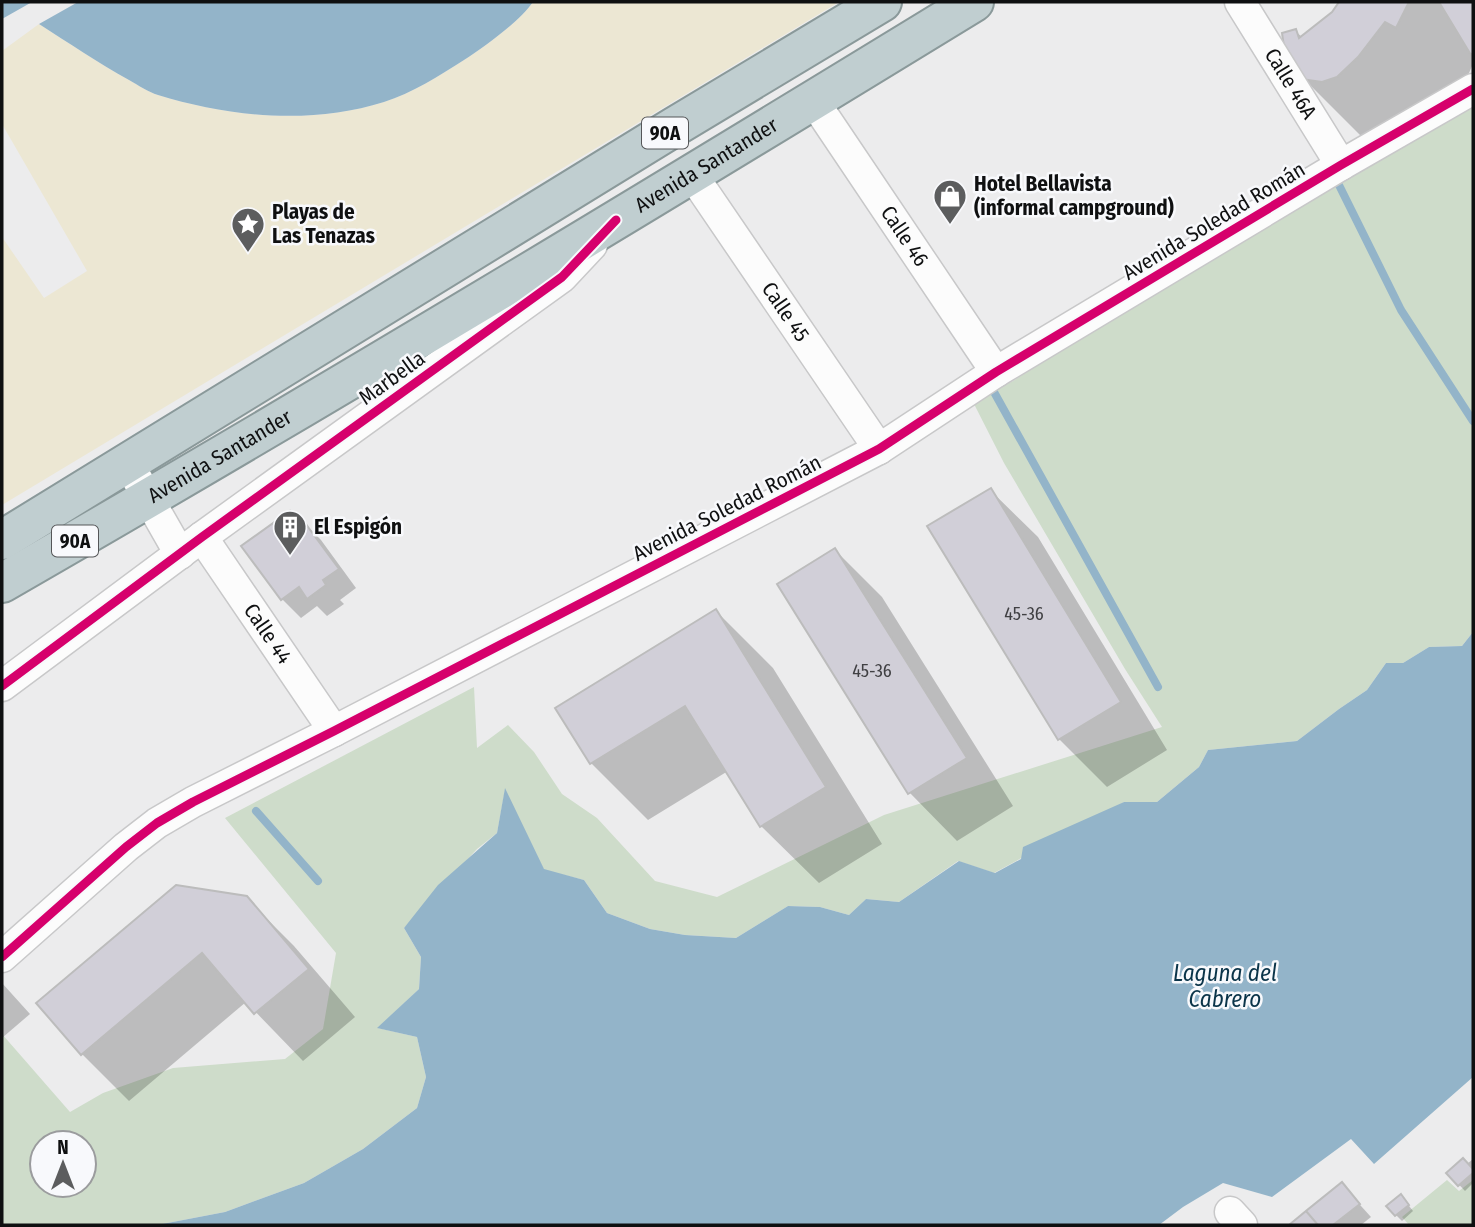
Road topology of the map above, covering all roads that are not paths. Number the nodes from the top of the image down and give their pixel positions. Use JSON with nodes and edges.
{"nodes":[{"id":1,"x":882,"y":2,"type":"edge"},
{"id":2,"x":974,"y":2,"type":"edge"},
{"id":3,"x":1240,"y":2,"type":"edge"},
{"id":4,"x":1473,"y":89,"type":"edge"},
{"id":5,"x":813,"y":100,"type":"junction"},
{"id":6,"x":1341,"y":165,"type":"junction"},
{"id":7,"x":691,"y":173,"type":"junction"},
{"id":8,"x":616,"y":220,"type":"junction"},
{"id":9,"x":996,"y":372,"type":"junction"},
{"id":10,"x":879,"y":449,"type":"junction"},
{"id":11,"x":128,"y":463,"type":"junction"},
{"id":12,"x":148,"y":499,"type":"junction"},
{"id":13,"x":2,"y":540,"type":"edge"},
{"id":14,"x":191,"y":545,"type":"junction"},
{"id":15,"x":2,"y":583,"type":"edge"},
{"id":16,"x":2,"y":686,"type":"edge"},
{"id":17,"x":334,"y":731,"type":"junction"},
{"id":18,"x":2,"y":957,"type":"edge"}],
"edges":[{"from":1,"to":11,"type":"highway","name":"Avenida Santander","number":"90A"},
{"from":2,"to":5,"type":"highway","name":"Avenida Santander","number":"90A"},
{"from":3,"to":6,"type":"street","name":"Calle 46A"},
{"from":4,"to":6,"type":"street","name":"Avenida Soledad Román"},
{"from":5,"to":7,"type":"highway","name":"Avenida Santander","number":"90A"},
{"from":5,"to":9,"type":"street","name":"Calle 46"},
{"from":6,"to":9,"type":"street","name":"Avenida Soledad Román"},
{"from":7,"to":8,"type":"highway","name":"Avenida Santander","number":"90A"},
{"from":7,"to":10,"type":"street","name":"Calle 45"},
{"from":8,"to":12,"type":"highway","name":"Avenida Santander","number":"90A"},
{"from":8,"to":14,"type":"street","name":"Marbella"},
{"from":9,"to":10,"type":"street","name":"Avenida Soledad Román"},
{"from":10,"to":17,"type":"street","name":"Avenida Soledad Román"},
{"from":11,"to":12,"type":"street","name":"Calle 44"},
{"from":11,"to":13,"type":"highway","name":"Avenida Santander","number":"90A"},
{"from":12,"to":14,"type":"street","name":"Calle 44"},
{"from":12,"to":15,"type":"highway","name":"Avenida Santander","number":"90A"},
{"from":14,"to":16,"type":"street","name":"Marbella"},
{"from":14,"to":17,"type":"street","name":"Calle 44"},
{"from":17,"to":18,"type":"street","name":"Avenida Soledad Román"}]}
